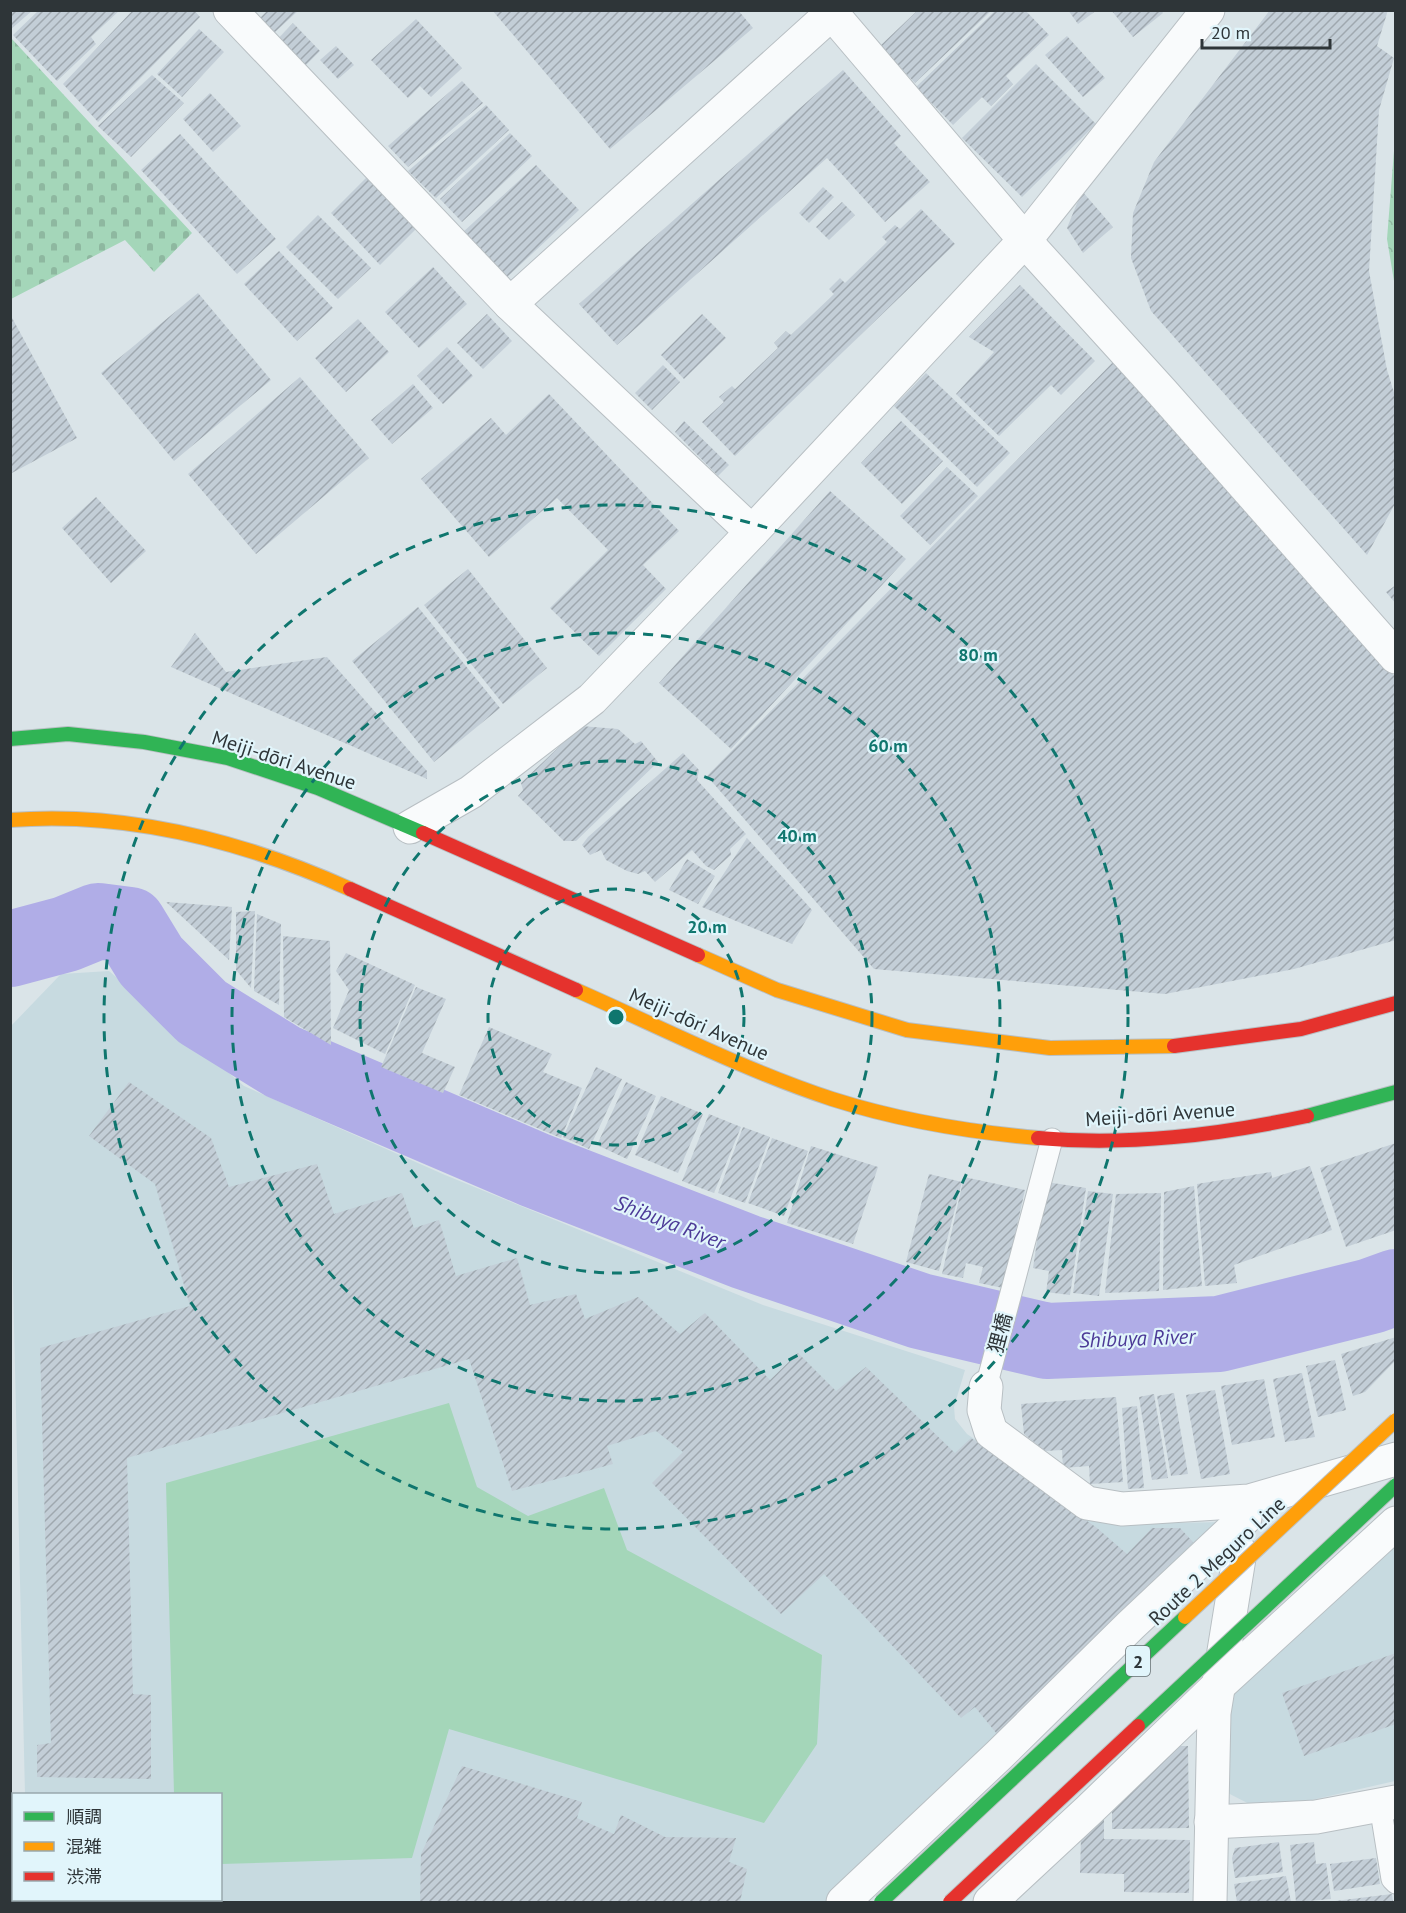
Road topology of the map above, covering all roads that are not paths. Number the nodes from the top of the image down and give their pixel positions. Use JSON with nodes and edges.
{"nodes":[{"id":1,"x":230,"y":10,"type":"edge"},
{"id":2,"x":1208,"y":10,"type":"edge"},
{"id":3,"x":830,"y":12,"type":"edge"},
{"id":4,"x":1025,"y":240,"type":"junction"},
{"id":5,"x":510,"y":304,"type":"junction"},
{"id":6,"x":752,"y":532,"type":"junction"},
{"id":7,"x":1395,"y":657,"type":"edge"},
{"id":8,"x":10,"y":739,"type":"edge"},
{"id":9,"x":10,"y":820,"type":"edge"},
{"id":10,"x":410,"y":826,"type":"junction"},
{"id":11,"x":1395,"y":1003,"type":"edge"},
{"id":12,"x":1395,"y":1092,"type":"edge"},
{"id":13,"x":1052,"y":1139,"type":"junction"},
{"id":14,"x":986,"y":1387,"type":"joint"},
{"id":15,"x":1395,"y":1420,"type":"edge"},
{"id":16,"x":1395,"y":1459,"type":"edge"},
{"id":17,"x":1395,"y":1485,"type":"edge"},
{"id":18,"x":1247,"y":1510,"type":"junction"},
{"id":19,"x":1395,"y":1523,"type":"edge"},
{"id":20,"x":1218,"y":1686,"type":"junction"},
{"id":21,"x":1388,"y":1803,"type":"edge"},
{"id":22,"x":1211,"y":1822,"type":"junction"},
{"id":23,"x":1395,"y":1883,"type":"edge"},
{"id":24,"x":843,"y":1902,"type":"edge"},
{"id":25,"x":881,"y":1902,"type":"edge"},
{"id":26,"x":950,"y":1902,"type":"edge"},
{"id":27,"x":990,"y":1902,"type":"edge"},
{"id":28,"x":1210,"y":1902,"type":"edge"}],
"edges":[{"from":1,"to":5,"type":"street"},
{"from":2,"to":4,"type":"street"},
{"from":3,"to":4,"type":"street"},
{"from":3,"to":5,"type":"street"},
{"from":4,"to":6,"type":"street"},
{"from":4,"to":7,"type":"street"},
{"from":5,"to":6,"type":"street"},
{"from":6,"to":10,"type":"street"},
{"from":8,"to":10,"type":"main road","name":"Meiji-dōri Avenue"},
{"from":9,"to":13,"type":"main road","name":"Meiji-dōri Avenue"},
{"from":10,"to":11,"type":"main road","name":"Meiji-dōri Avenue"},
{"from":12,"to":13,"type":"main road","name":"Meiji-dōri Avenue"},
{"from":13,"to":14,"type":"lane","name":"狸橋"},
{"from":14,"to":18,"type":"street"},
{"from":15,"to":25,"type":"main road","name":"Route 2 Meguro Line","number":"2","bridge":true},
{"from":16,"to":18,"type":"street"},
{"from":17,"to":26,"type":"main road","number":"2","bridge":true},
{"from":18,"to":20,"type":"street"},
{"from":18,"to":24,"type":"street"},
{"from":19,"to":20,"type":"street"},
{"from":20,"to":22,"type":"street"},
{"from":20,"to":27,"type":"street"},
{"from":21,"to":22,"type":"street"},
{"from":21,"to":23,"type":"lane"},
{"from":22,"to":28,"type":"street"}]}
